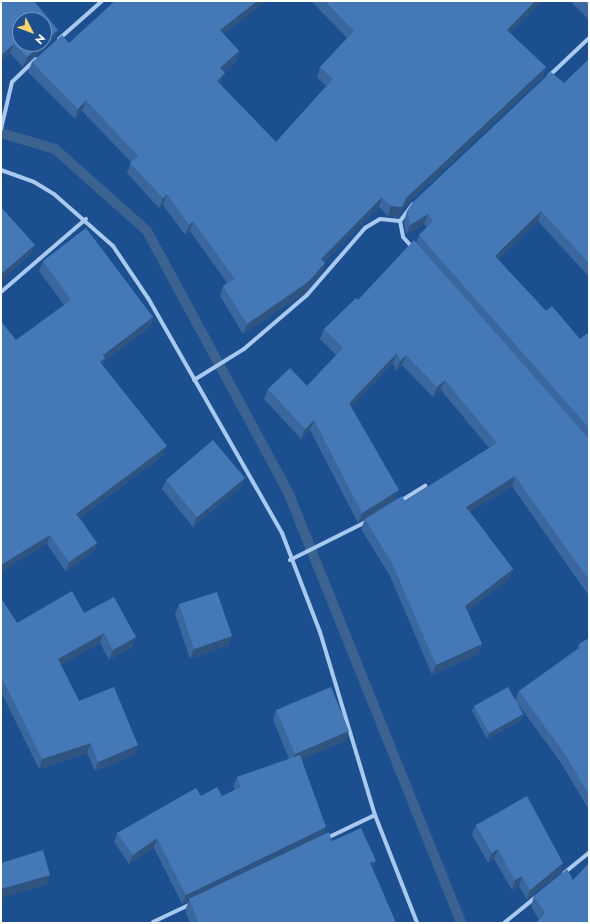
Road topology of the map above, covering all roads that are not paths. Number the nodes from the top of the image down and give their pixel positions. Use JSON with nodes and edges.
{"nodes":[{"id":1,"x":102,"y":1,"type":"edge"},
{"id":2,"x":589,"y":38,"type":"edge"},
{"id":3,"x":56,"y":41,"type":"edge"},
{"id":4,"x":39,"y":56,"type":"edge"},
{"id":5,"x":543,"y":82,"type":"edge"},
{"id":6,"x":1,"y":129,"type":"edge"},
{"id":7,"x":1,"y":170,"type":"edge"},
{"id":8,"x":416,"y":201,"type":"edge"},
{"id":9,"x":86,"y":219,"type":"junction"},
{"id":10,"x":400,"y":221,"type":"junction"},
{"id":11,"x":419,"y":255,"type":"edge"},
{"id":12,"x":1,"y":292,"type":"edge"},
{"id":13,"x":194,"y":380,"type":"junction"},
{"id":14,"x":425,"y":486,"type":"dead end"},
{"id":15,"x":391,"y":506,"type":"edge"},
{"id":16,"x":371,"y":519,"type":"edge"},
{"id":17,"x":290,"y":560,"type":"junction"},
{"id":18,"x":375,"y":815,"type":"junction"},
{"id":19,"x":318,"y":842,"type":"edge"},
{"id":20,"x":589,"y":853,"type":"edge"},
{"id":21,"x":561,"y":876,"type":"edge"},
{"id":22,"x":544,"y":890,"type":"edge"},
{"id":23,"x":196,"y":901,"type":"edge"},
{"id":24,"x":153,"y":922,"type":"dead end"},
{"id":25,"x":416,"y":923,"type":"edge"},
{"id":26,"x":504,"y":923,"type":"edge"}],
"edges":[{"from":1,"to":3,"type":"street"},
{"from":2,"to":5,"type":"street"},
{"from":4,"to":6,"type":"street"},
{"from":7,"to":9,"type":"street"},
{"from":8,"to":10,"type":"street"},
{"from":9,"to":12,"type":"street"},
{"from":9,"to":13,"type":"street"},
{"from":10,"to":11,"type":"street"},
{"from":10,"to":13,"type":"street"},
{"from":13,"to":17,"type":"street"},
{"from":14,"to":15,"type":"street"},
{"from":16,"to":17,"type":"street"},
{"from":17,"to":18,"type":"street"},
{"from":18,"to":19,"type":"street"},
{"from":18,"to":25,"type":"street"},
{"from":20,"to":21,"type":"street"},
{"from":22,"to":26,"type":"street"},
{"from":23,"to":24,"type":"street"}]}
